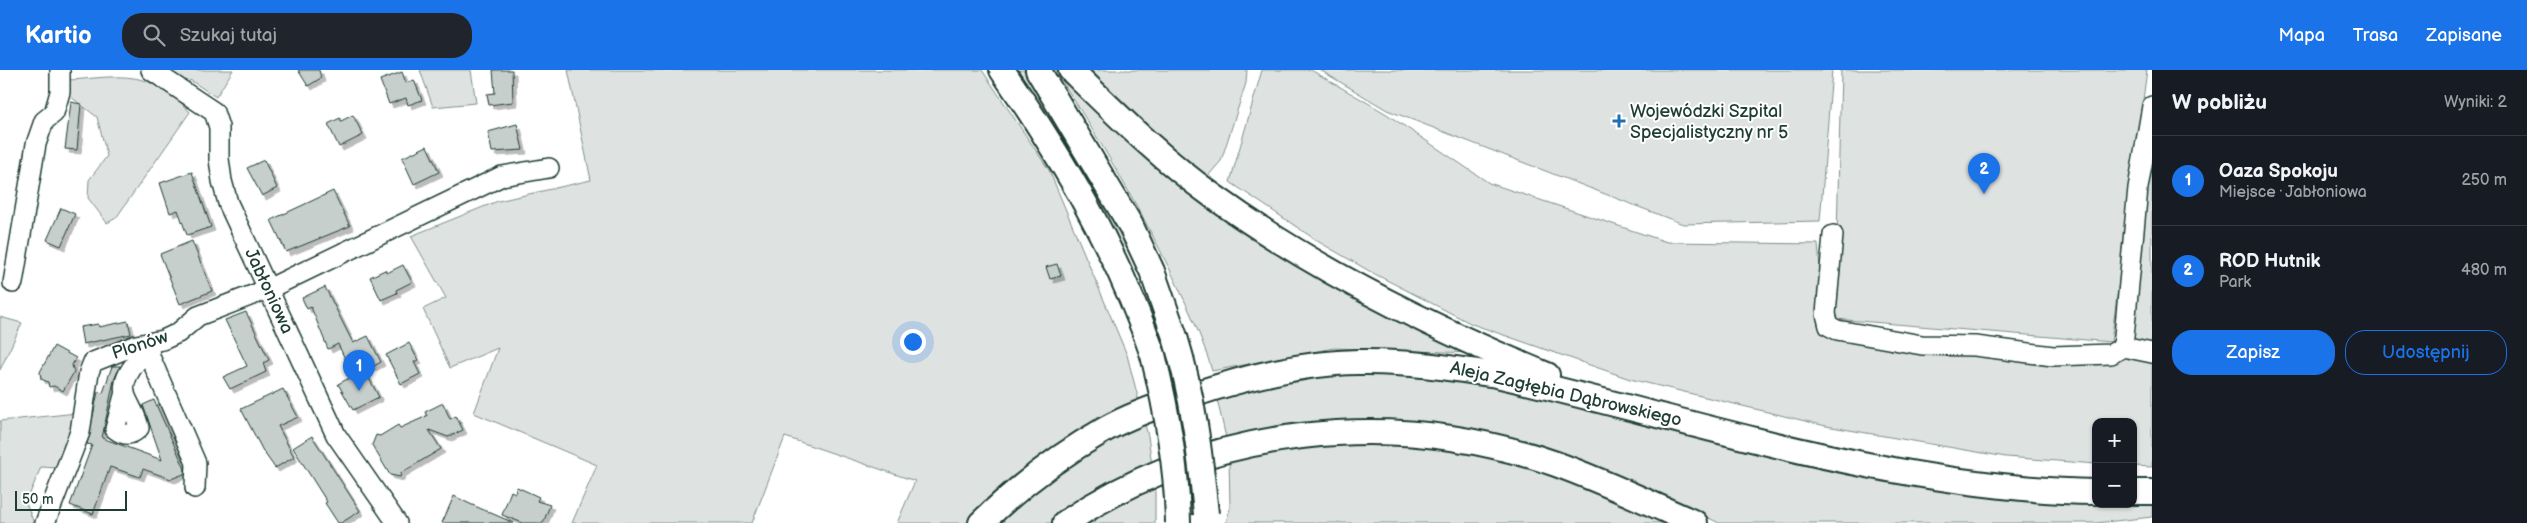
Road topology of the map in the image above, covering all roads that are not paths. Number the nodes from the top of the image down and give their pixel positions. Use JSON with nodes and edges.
{"nodes":[{"id":1,"x":60,"y":70,"type":"edge"},
{"id":2,"x":150,"y":70,"type":"edge"},
{"id":3,"x":1002,"y":70,"type":"edge"},
{"id":4,"x":1038,"y":70,"type":"edge"},
{"id":5,"x":1071,"y":70,"type":"edge"},
{"id":6,"x":2152,"y":106,"type":"edge"},
{"id":7,"x":549,"y":168,"type":"dead end"},
{"id":8,"x":1833,"y":235,"type":"dead end"},
{"id":9,"x":13,"y":283,"type":"dead end"},
{"id":10,"x":268,"y":289,"type":"junction"},
{"id":11,"x":148,"y":347,"type":"junction"},
{"id":12,"x":2123,"y":347,"type":"junction"},
{"id":13,"x":2152,"y":353,"type":"edge"},
{"id":14,"x":124,"y":392,"type":"dead end"},
{"id":15,"x":1622,"y":406,"type":"junction"},
{"id":16,"x":195,"y":488,"type":"dead end"},
{"id":17,"x":2092,"y":492,"type":"edge"},
{"id":18,"x":2137,"y":492,"type":"edge"},
{"id":19,"x":2152,"y":492,"type":"edge"},
{"id":20,"x":1206,"y":518,"type":"edge"},
{"id":21,"x":45,"y":523,"type":"edge"},
{"id":22,"x":397,"y":523,"type":"edge"},
{"id":23,"x":981,"y":523,"type":"edge"},
{"id":24,"x":1065,"y":523,"type":"edge"},
{"id":25,"x":1178,"y":523,"type":"edge"},
{"id":26,"x":1695,"y":523,"type":"edge"}],
"edges":[{"from":1,"to":9,"type":"street"},
{"from":2,"to":10,"type":"street","name":"Jabłoniowa"},
{"from":3,"to":25,"type":"main road","bridge":true},
{"from":4,"to":20,"type":"main road","bridge":true},
{"from":5,"to":15,"type":"main road"},
{"from":6,"to":12,"type":"street"},
{"from":7,"to":10,"type":"street","name":"Plonów"},
{"from":8,"to":12,"type":"street"},
{"from":10,"to":11,"type":"street","name":"Plonów"},
{"from":10,"to":22,"type":"street","name":"Jabłoniowa"},
{"from":11,"to":14,"type":"street"},
{"from":11,"to":16,"type":"street"},
{"from":11,"to":21,"type":"street","name":"Plonów"},
{"from":12,"to":13,"type":"street"},
{"from":15,"to":17,"type":"main road","name":"Aleja Zagłębia Dąbrowskiego"},
{"from":15,"to":23,"type":"main road","name":"Aleja Zagłębia Dąbrowskiego"},
{"from":18,"to":19,"type":"main road"},
{"from":24,"to":26,"type":"main road"}]}
